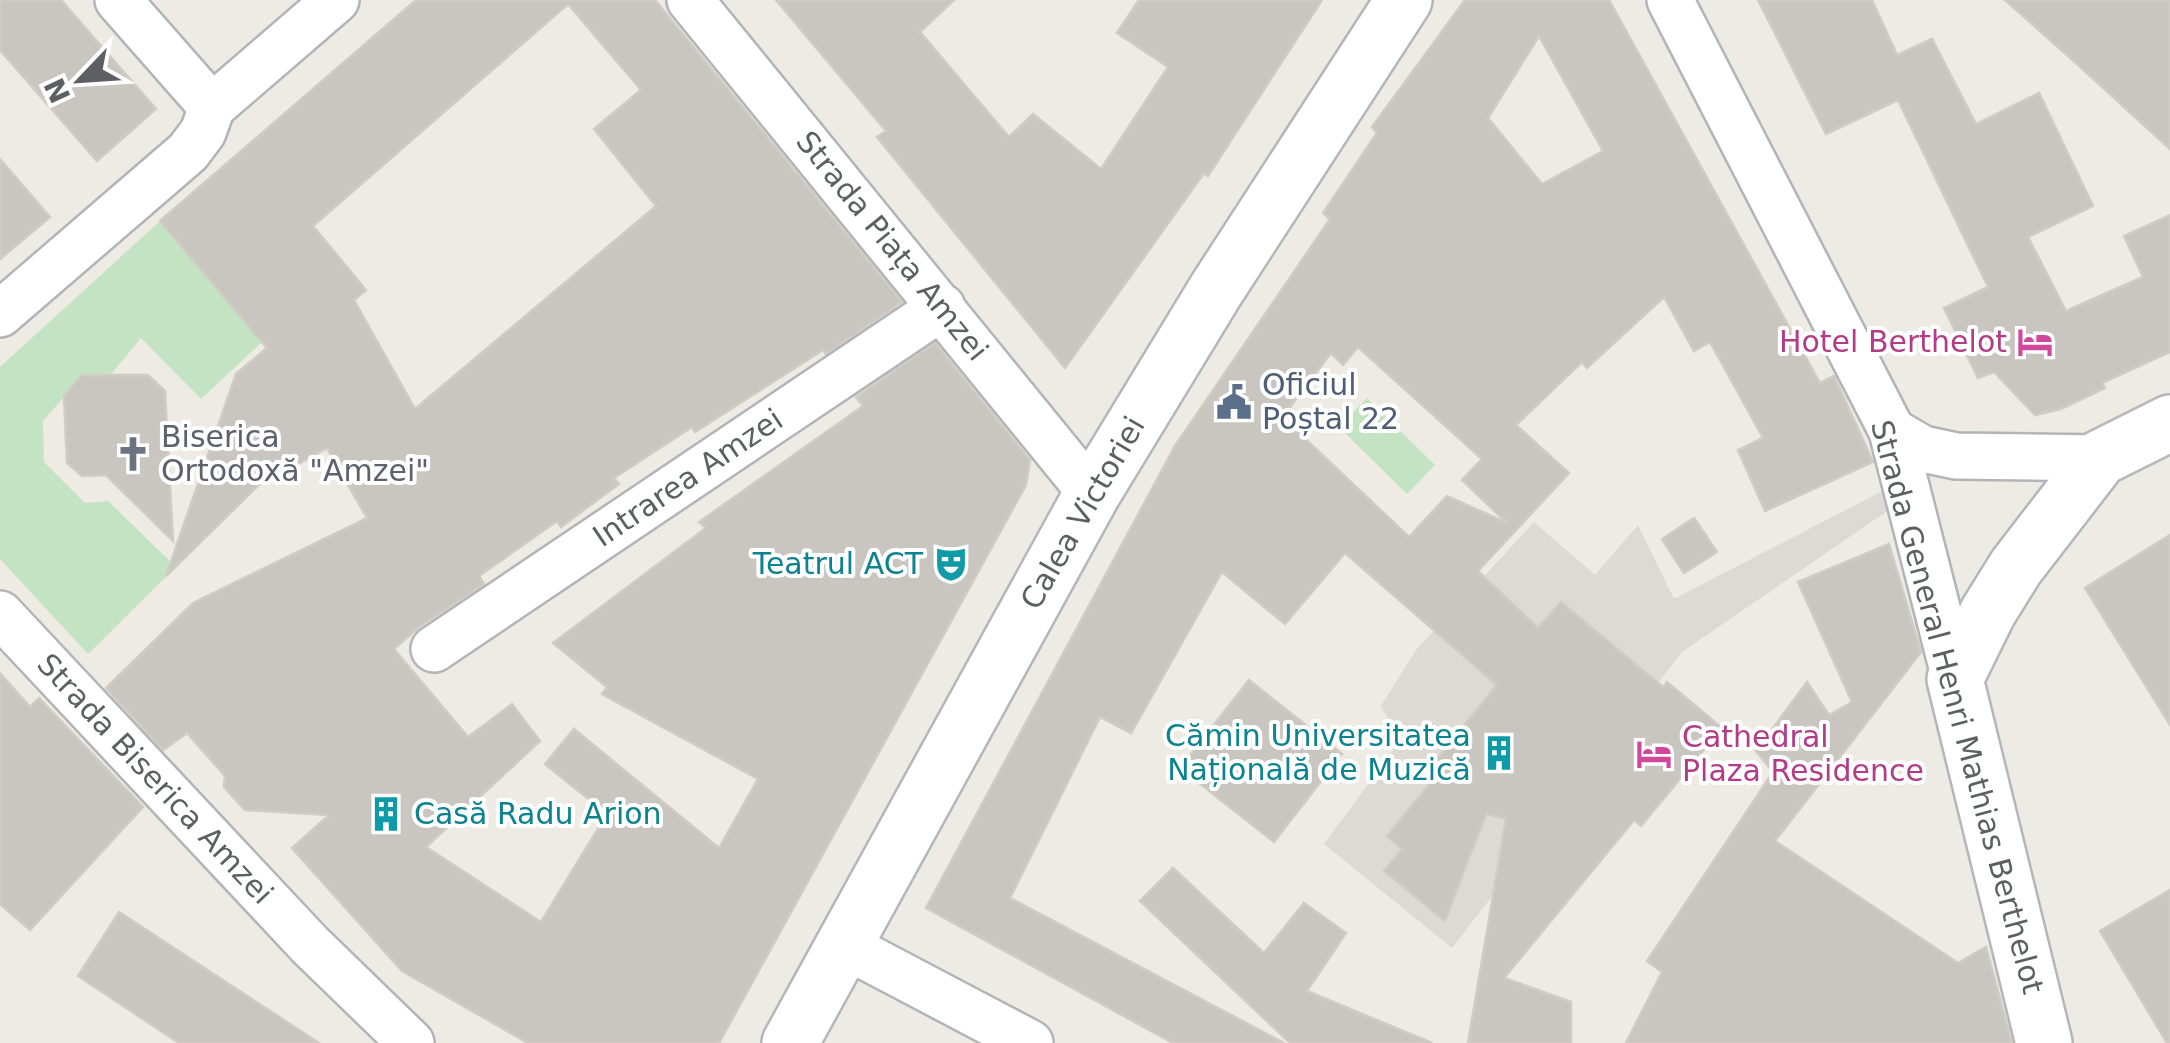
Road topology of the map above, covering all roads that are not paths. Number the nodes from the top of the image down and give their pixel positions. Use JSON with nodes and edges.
{"nodes":[{"id":1,"x":118,"y":0,"type":"edge"},
{"id":2,"x":336,"y":0,"type":"edge"},
{"id":3,"x":690,"y":0,"type":"edge"},
{"id":4,"x":1404,"y":0,"type":"edge"},
{"id":5,"x":1670,"y":0,"type":"edge"},
{"id":6,"x":212,"y":107,"type":"junction"},
{"id":7,"x":942,"y":307,"type":"junction"},
{"id":8,"x":0,"y":314,"type":"edge"},
{"id":9,"x":2170,"y":423,"type":"edge"},
{"id":10,"x":1892,"y":431,"type":"junction"},
{"id":11,"x":2100,"y":458,"type":"junction"},
{"id":12,"x":1092,"y":494,"type":"junction"},
{"id":13,"x":0,"y":614,"type":"edge"},
{"id":14,"x":434,"y":649,"type":"dead end"},
{"id":15,"x":1955,"y":679,"type":"junction"},
{"id":16,"x":842,"y":944,"type":"junction"},
{"id":17,"x":310,"y":945,"type":"junction"},
{"id":18,"x":410,"y":1043,"type":"edge"},
{"id":19,"x":439,"y":1043,"type":"edge"},
{"id":20,"x":790,"y":1043,"type":"edge"},
{"id":21,"x":1030,"y":1043,"type":"edge"},
{"id":22,"x":2044,"y":1043,"type":"edge"}],
"edges":[{"from":1,"to":6,"type":"street"},
{"from":2,"to":6,"type":"street"},
{"from":3,"to":7,"type":"street","name":"Strada Piața Amzei"},
{"from":4,"to":12,"type":"main road","name":"Calea Victoriei"},
{"from":5,"to":10,"type":"street","name":"Strada General Henri Mathias Berthelot"},
{"from":6,"to":8,"type":"street"},
{"from":7,"to":12,"type":"street","name":"Strada Piața Amzei"},
{"from":7,"to":14,"type":"street","name":"Intrarea Amzei"},
{"from":9,"to":11,"type":"main road"},
{"from":10,"to":11,"type":"street"},
{"from":10,"to":15,"type":"street","name":"Strada General Henri Mathias Berthelot"},
{"from":11,"to":15,"type":"main road"},
{"from":12,"to":16,"type":"main road","name":"Calea Victoriei"},
{"from":13,"to":17,"type":"street","name":"Strada Biserica Amzei"},
{"from":15,"to":22,"type":"main road","name":"Strada General Henri Mathias Berthelot"},
{"from":16,"to":20,"type":"main road","name":"Calea Victoriei"},
{"from":16,"to":21,"type":"street"},
{"from":17,"to":18,"type":"street","name":"Strada Biserica Amzei"},
{"from":17,"to":19,"type":"street","name":"Strada Biserica Amzei"}]}
